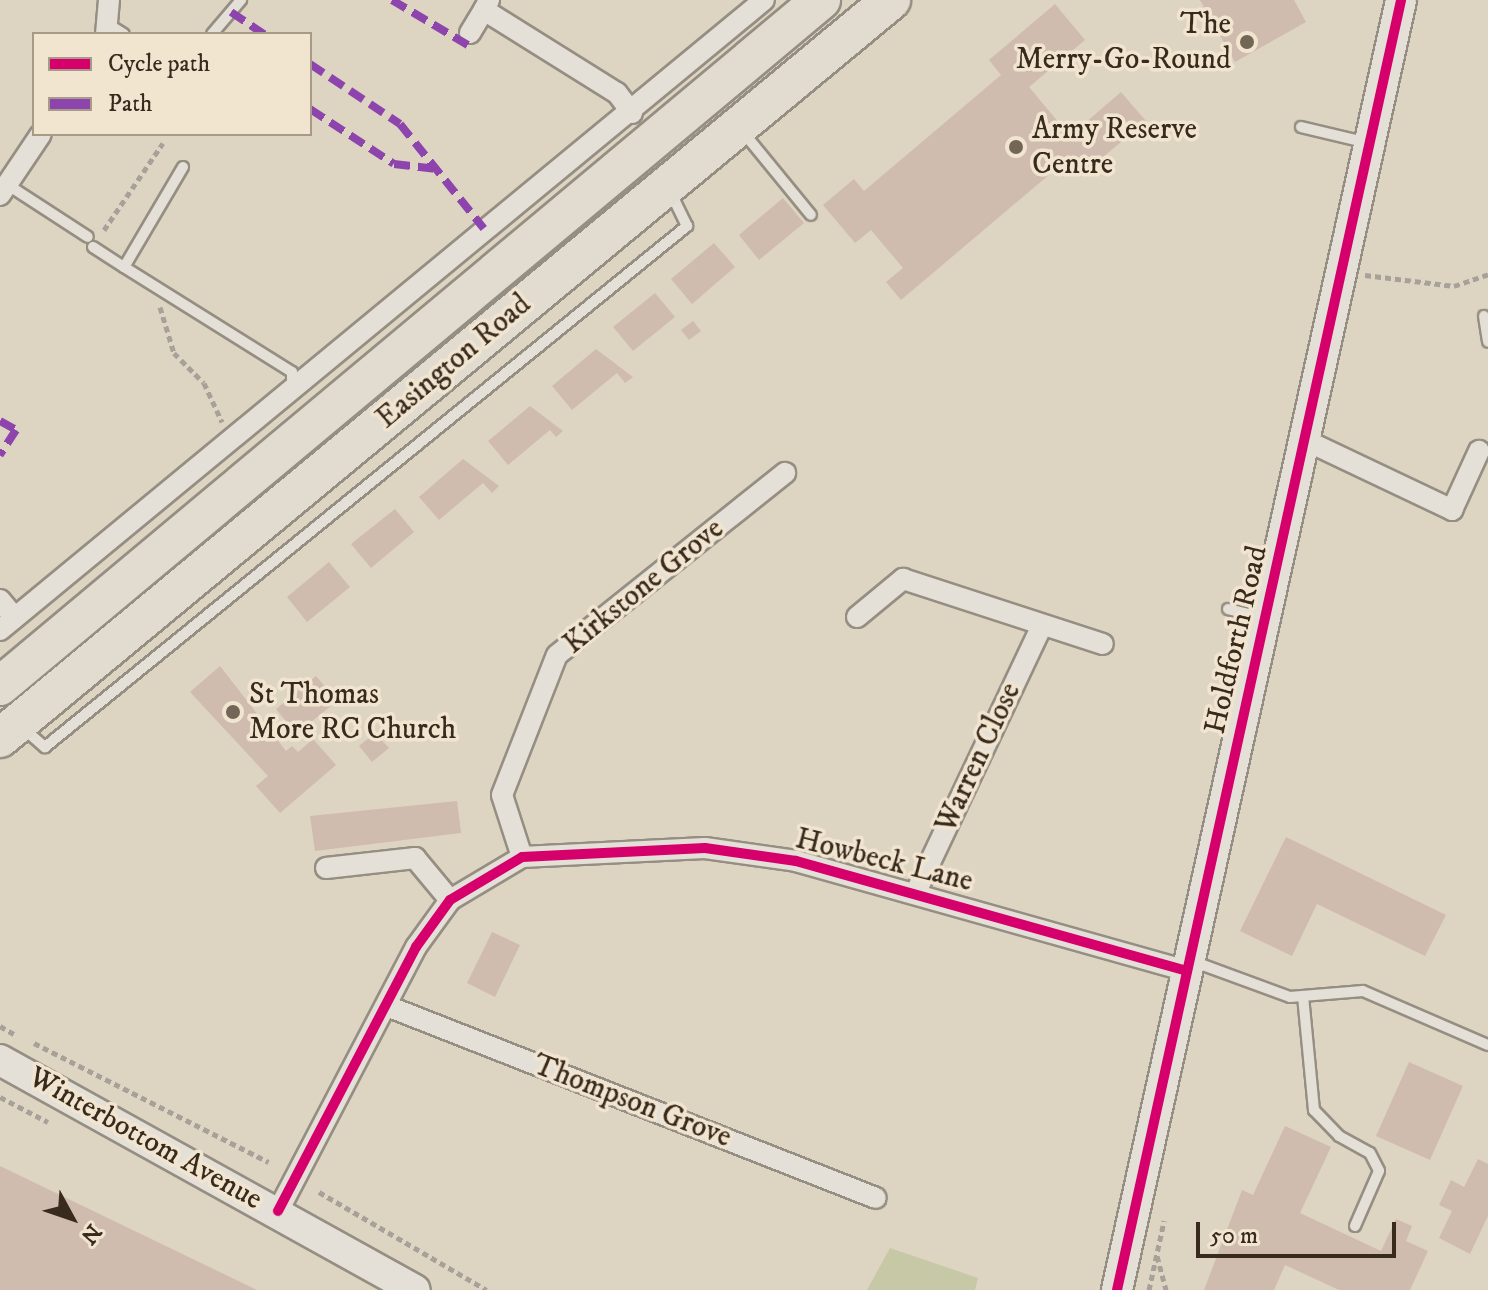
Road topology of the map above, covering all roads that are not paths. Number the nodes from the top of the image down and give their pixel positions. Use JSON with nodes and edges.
{"nodes":[{"id":1,"x":109,"y":0,"type":"edge"},
{"id":2,"x":764,"y":0,"type":"edge"},
{"id":3,"x":821,"y":0,"type":"edge"},
{"id":4,"x":891,"y":0,"type":"edge"},
{"id":5,"x":1401,"y":0,"type":"edge"},
{"id":6,"x":239,"y":3,"type":"edge"},
{"id":7,"x":487,"y":5,"type":"edge"},
{"id":8,"x":114,"y":31,"type":"edge"},
{"id":9,"x":214,"y":32,"type":"edge"},
{"id":10,"x":470,"y":33,"type":"dead end"},
{"id":11,"x":711,"y":90,"type":"junction"},
{"id":12,"x":632,"y":113,"type":"junction"},
{"id":13,"x":739,"y":127,"type":"junction"},
{"id":14,"x":1301,"y":127,"type":"dead end"},
{"id":15,"x":40,"y":136,"type":"edge"},
{"id":16,"x":1370,"y":143,"type":"junction"},
{"id":17,"x":183,"y":167,"type":"dead end"},
{"id":18,"x":4,"y":190,"type":"edge"},
{"id":19,"x":811,"y":215,"type":"dead end"},
{"id":20,"x":124,"y":267,"type":"junction"},
{"id":21,"x":1484,"y":316,"type":"dead end"},
{"id":22,"x":1488,"y":342,"type":"edge"},
{"id":23,"x":292,"y":388,"type":"junction"},
{"id":24,"x":1307,"y":441,"type":"junction"},
{"id":25,"x":1479,"y":451,"type":"dead end"},
{"id":26,"x":785,"y":473,"type":"dead end"},
{"id":27,"x":0,"y":600,"type":"edge"},
{"id":28,"x":1228,"y":609,"type":"dead end"},
{"id":29,"x":857,"y":617,"type":"dead end"},
{"id":30,"x":1267,"y":619,"type":"junction"},
{"id":31,"x":7,"y":624,"type":"edge"},
{"id":32,"x":1042,"y":625,"type":"junction"},
{"id":33,"x":1103,"y":644,"type":"dead end"},
{"id":34,"x":0,"y":686,"type":"edge"},
{"id":35,"x":6,"y":721,"type":"edge"},
{"id":36,"x":522,"y":857,"type":"junction"},
{"id":37,"x":326,"y":868,"type":"dead end"},
{"id":38,"x":916,"y":892,"type":"junction"},
{"id":39,"x":450,"y":900,"type":"junction"},
{"id":40,"x":1188,"y":966,"type":"junction"},
{"id":41,"x":1303,"y":996,"type":"junction"},
{"id":42,"x":387,"y":1006,"type":"junction"},
{"id":43,"x":1488,"y":1045,"type":"edge"},
{"id":44,"x":0,"y":1060,"type":"edge"},
{"id":45,"x":876,"y":1198,"type":"dead end"},
{"id":46,"x":278,"y":1211,"type":"junction"},
{"id":47,"x":1355,"y":1226,"type":"dead end"},
{"id":48,"x":415,"y":1290,"type":"edge"},
{"id":49,"x":1117,"y":1290,"type":"edge"}],
"edges":[{"from":1,"to":8,"type":"street"},
{"from":2,"to":12,"type":"street"},
{"from":3,"to":11,"type":"highway","name":"Easington Road"},
{"from":4,"to":13,"type":"highway","name":"Easington Road"},
{"from":5,"to":16,"type":"street","name":"Holdforth Road"},
{"from":6,"to":9,"type":"lane"},
{"from":7,"to":10,"type":"street"},
{"from":7,"to":12,"type":"street"},
{"from":11,"to":13,"type":"highway"},
{"from":11,"to":34,"type":"highway","name":"Easington Road"},
{"from":12,"to":23,"type":"street"},
{"from":13,"to":19,"type":"lane"},
{"from":13,"to":35,"type":"highway","name":"Easington Road"},
{"from":14,"to":16,"type":"lane"},
{"from":15,"to":18,"type":"street"},
{"from":16,"to":24,"type":"street","name":"Holdforth Road"},
{"from":17,"to":20,"type":"lane"},
{"from":18,"to":20,"type":"lane"},
{"from":20,"to":23,"type":"lane"},
{"from":21,"to":22,"type":"lane"},
{"from":23,"to":31,"type":"street"},
{"from":24,"to":25,"type":"street"},
{"from":24,"to":30,"type":"street","name":"Holdforth Road"},
{"from":26,"to":36,"type":"street","name":"Kirkstone Grove"},
{"from":27,"to":31,"type":"street"},
{"from":28,"to":30,"type":"lane"},
{"from":29,"to":32,"type":"street"},
{"from":30,"to":40,"type":"street","name":"Holdforth Road"},
{"from":32,"to":33,"type":"street"},
{"from":32,"to":38,"type":"street","name":"Warren Close"},
{"from":36,"to":38,"type":"street","name":"Howbeck Lane"},
{"from":36,"to":39,"type":"street","name":"Howbeck Lane"},
{"from":37,"to":39,"type":"street"},
{"from":38,"to":40,"type":"street","name":"Howbeck Lane"},
{"from":39,"to":42,"type":"street","name":"Howbeck Lane"},
{"from":40,"to":41,"type":"lane"},
{"from":40,"to":49,"type":"street","name":"Holdforth Road"},
{"from":41,"to":43,"type":"lane"},
{"from":41,"to":47,"type":"lane"},
{"from":42,"to":45,"type":"street","name":"Thompson Grove"},
{"from":42,"to":46,"type":"street","name":"Howbeck Lane"},
{"from":44,"to":46,"type":"street","name":"Winterbottom Avenue"},
{"from":46,"to":48,"type":"street","name":"Winterbottom Avenue"}]}
